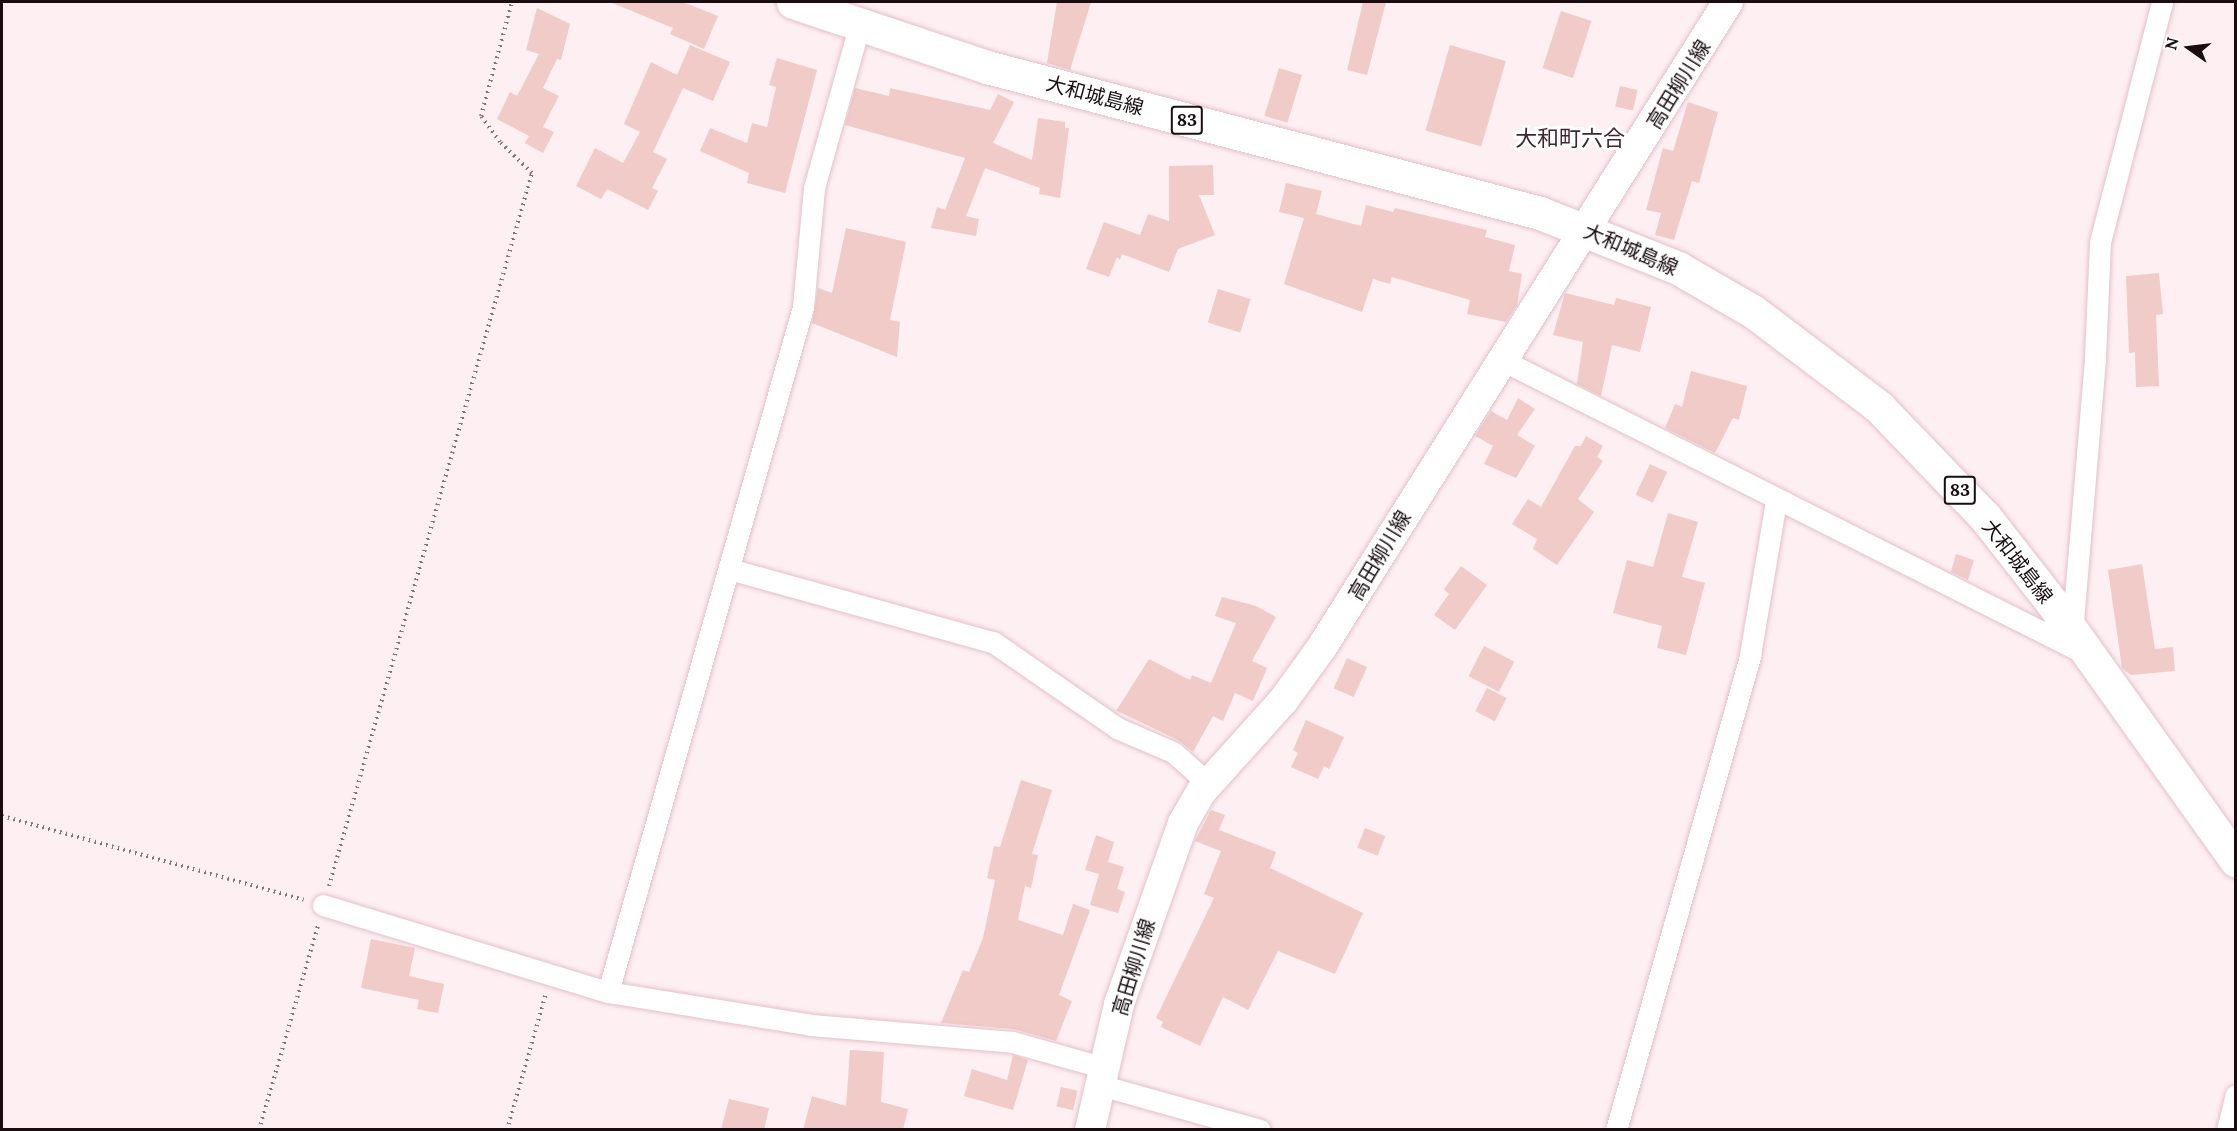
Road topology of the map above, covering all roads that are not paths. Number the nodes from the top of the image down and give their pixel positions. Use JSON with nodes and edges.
{"nodes":[{"id":1,"x":793,"y":2,"type":"edge"},
{"id":2,"x":1728,"y":2,"type":"edge"},
{"id":3,"x":2162,"y":2,"type":"edge"},
{"id":4,"x":859,"y":27,"type":"junction"},
{"id":5,"x":1584,"y":228,"type":"junction"},
{"id":6,"x":1502,"y":360,"type":"junction"},
{"id":7,"x":1776,"y":501,"type":"junction"},
{"id":8,"x":729,"y":569,"type":"junction"},
{"id":9,"x":2080,"y":644,"type":"junction"},
{"id":10,"x":1209,"y":784,"type":"junction"},
{"id":11,"x":2235,"y":861,"type":"edge"},
{"id":12,"x":323,"y":905,"type":"road end"},
{"id":13,"x":608,"y":993,"type":"junction"},
{"id":14,"x":1102,"y":1077,"type":"junction"},
{"id":15,"x":2235,"y":1095,"type":"edge"},
{"id":16,"x":1090,"y":1130,"type":"edge"},
{"id":17,"x":1260,"y":1130,"type":"edge"},
{"id":18,"x":1616,"y":1130,"type":"edge"},
{"id":19,"x":2227,"y":1130,"type":"edge"}],
"edges":[{"from":1,"to":4,"type":"main road","name":"大和城島線","number":"83"},
{"from":2,"to":5,"type":"main road","name":"高田柳川線"},
{"from":3,"to":9,"type":"street"},
{"from":4,"to":5,"type":"main road","name":"大和城島線","number":"83"},
{"from":4,"to":8,"type":"street"},
{"from":5,"to":6,"type":"main road","name":"高田柳川線"},
{"from":5,"to":9,"type":"main road","name":"大和城島線","number":"83"},
{"from":6,"to":7,"type":"street"},
{"from":6,"to":10,"type":"main road","name":"高田柳川線"},
{"from":7,"to":9,"type":"street"},
{"from":7,"to":18,"type":"street"},
{"from":8,"to":10,"type":"street"},
{"from":8,"to":13,"type":"street"},
{"from":9,"to":11,"type":"main road","name":"大和城島線","number":"83"},
{"from":10,"to":14,"type":"main road","name":"高田柳川線"},
{"from":12,"to":13,"type":"street"},
{"from":13,"to":14,"type":"street"},
{"from":14,"to":16,"type":"main road","name":"高田柳川線"},
{"from":14,"to":17,"type":"street"},
{"from":15,"to":19,"type":"street"}]}
